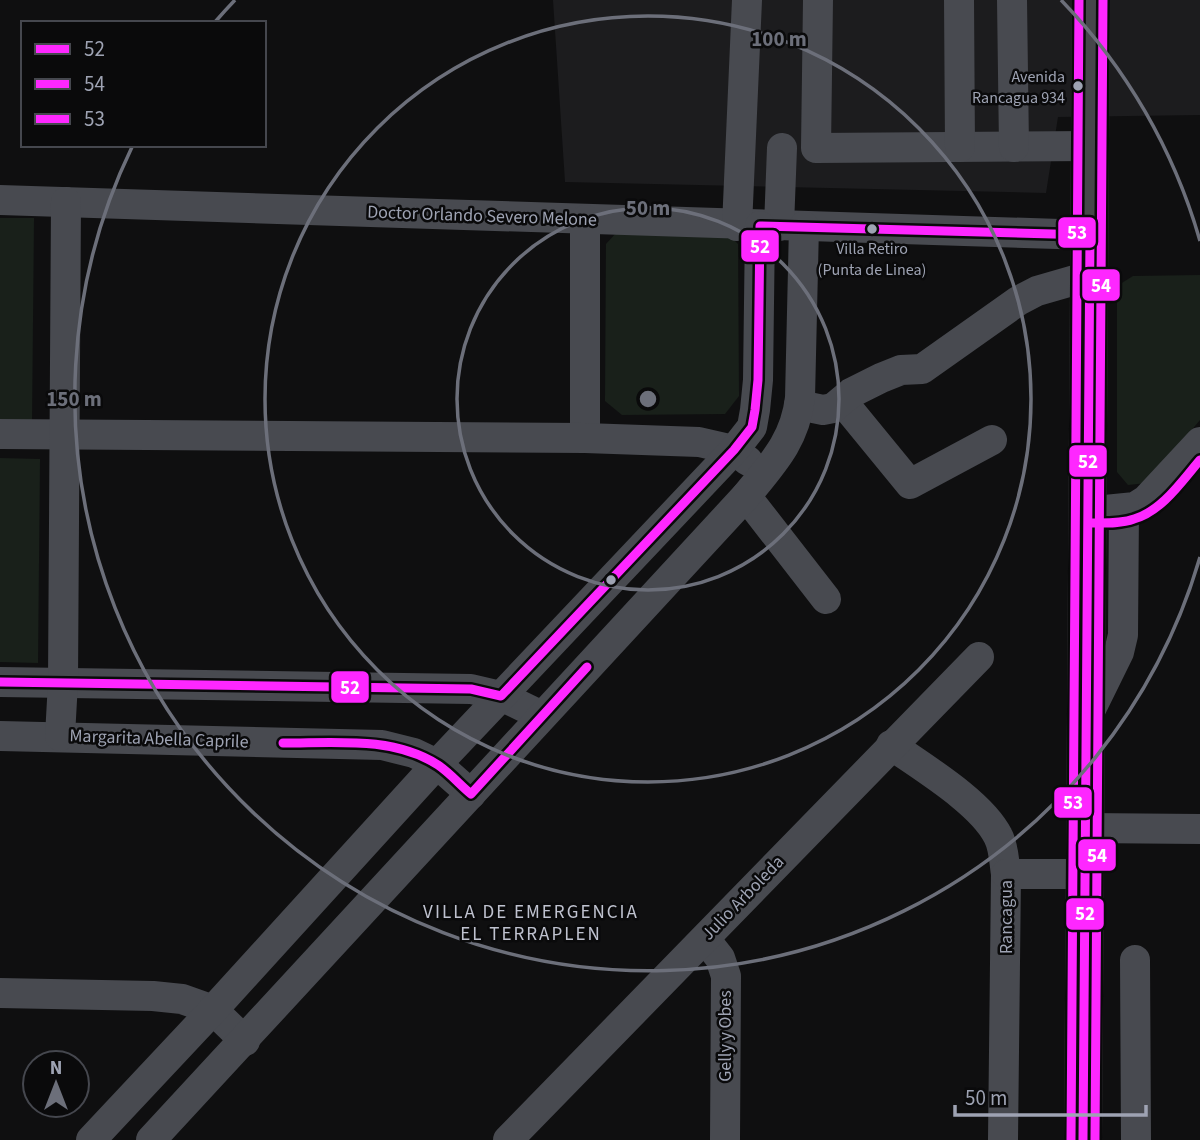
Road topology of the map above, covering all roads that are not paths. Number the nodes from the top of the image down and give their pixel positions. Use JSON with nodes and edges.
{"nodes":[{"id":1,"x":747,"y":0,"type":"edge"},
{"id":2,"x":818,"y":0,"type":"edge"},
{"id":3,"x":959,"y":0,"type":"edge"},
{"id":4,"x":1013,"y":0,"type":"edge"},
{"id":5,"x":1091,"y":0,"type":"edge"},
{"id":6,"x":1090,"y":146,"type":"junction"},
{"id":7,"x":960,"y":147,"type":"junction"},
{"id":8,"x":1014,"y":147,"type":"junction"},
{"id":9,"x":741,"y":148,"type":"junction"},
{"id":10,"x":782,"y":148,"type":"junction"},
{"id":11,"x":816,"y":148,"type":"junction"},
{"id":12,"x":0,"y":200,"type":"edge"},
{"id":13,"x":66,"y":202,"type":"junction"},
{"id":14,"x":585,"y":220,"type":"junction"},
{"id":15,"x":770,"y":226,"type":"junction"},
{"id":16,"x":1090,"y":235,"type":"junction"},
{"id":17,"x":1090,"y":276,"type":"junction"},
{"id":18,"x":842,"y":401,"type":"junction"},
{"id":19,"x":799,"y":405,"type":"junction"},
{"id":20,"x":0,"y":434,"type":"edge"},
{"id":21,"x":64,"y":435,"type":"junction"},
{"id":22,"x":585,"y":438,"type":"junction"},
{"id":23,"x":992,"y":440,"type":"dead end"},
{"id":24,"x":1200,"y":442,"type":"edge"},
{"id":25,"x":734,"y":450,"type":"junction"},
{"id":26,"x":755,"y":485,"type":"junction"},
{"id":27,"x":1106,"y":510,"type":"junction"},
{"id":28,"x":826,"y":599,"type":"dead end"},
{"id":29,"x":979,"y":657,"type":"dead end"},
{"id":30,"x":0,"y":682,"type":"edge"},
{"id":31,"x":63,"y":682,"type":"junction"},
{"id":32,"x":501,"y":696,"type":"junction"},
{"id":33,"x":542,"y":716,"type":"junction"},
{"id":34,"x":0,"y":736,"type":"edge"},
{"id":35,"x":60,"y":736,"type":"junction"},
{"id":36,"x":891,"y":745,"type":"junction"},
{"id":37,"x":437,"y":764,"type":"junction"},
{"id":38,"x":471,"y":794,"type":"junction"},
{"id":39,"x":1086,"y":828,"type":"junction"},
{"id":40,"x":1200,"y":829,"type":"edge"},
{"id":41,"x":1006,"y":873,"type":"junction"},
{"id":42,"x":1086,"y":873,"type":"junction"},
{"id":43,"x":705,"y":939,"type":"junction"},
{"id":44,"x":1135,"y":960,"type":"dead end"},
{"id":45,"x":0,"y":993,"type":"edge"},
{"id":46,"x":213,"y":1010,"type":"junction"},
{"id":47,"x":245,"y":1041,"type":"junction"},
{"id":48,"x":91,"y":1140,"type":"edge"},
{"id":49,"x":151,"y":1140,"type":"edge"},
{"id":50,"x":508,"y":1140,"type":"edge"},
{"id":51,"x":725,"y":1140,"type":"edge"},
{"id":52,"x":1003,"y":1140,"type":"edge"},
{"id":53,"x":1083,"y":1140,"type":"edge"},
{"id":54,"x":1136,"y":1140,"type":"edge"}],
"edges":[{"from":1,"to":9,"type":"street"},
{"from":2,"to":11,"type":"street"},
{"from":3,"to":7,"type":"street"},
{"from":4,"to":8,"type":"street"},
{"from":5,"to":6,"type":"main road"},
{"from":6,"to":8,"type":"street"},
{"from":6,"to":16,"type":"main road"},
{"from":7,"to":8,"type":"street"},
{"from":7,"to":11,"type":"street"},
{"from":9,"to":10,"type":"street"},
{"from":9,"to":15,"type":"street"},
{"from":10,"to":11,"type":"street"},
{"from":10,"to":15,"type":"street"},
{"from":12,"to":13,"type":"street","name":"Doctor Orlando Severo Melone"},
{"from":13,"to":14,"type":"street","name":"Doctor Orlando Severo Melone"},
{"from":13,"to":21,"type":"street"},
{"from":14,"to":15,"type":"street","name":"Doctor Orlando Severo Melone"},
{"from":14,"to":22,"type":"street"},
{"from":15,"to":16,"type":"street","name":"Doctor Orlando Severo Melone"},
{"from":15,"to":19,"type":"street"},
{"from":15,"to":25,"type":"street"},
{"from":16,"to":17,"type":"main road"},
{"from":17,"to":18,"type":"street"},
{"from":17,"to":27,"type":"main road"},
{"from":18,"to":19,"type":"street"},
{"from":18,"to":23,"type":"street"},
{"from":19,"to":26,"type":"street"},
{"from":20,"to":21,"type":"street"},
{"from":21,"to":22,"type":"street"},
{"from":21,"to":31,"type":"street"},
{"from":22,"to":25,"type":"street"},
{"from":24,"to":27,"type":"street"},
{"from":25,"to":26,"type":"street"},
{"from":25,"to":32,"type":"street"},
{"from":26,"to":28,"type":"street"},
{"from":26,"to":33,"type":"street"},
{"from":27,"to":39,"type":"main road"},
{"from":29,"to":36,"type":"street","name":"Julio Arboleda"},
{"from":30,"to":31,"type":"street"},
{"from":31,"to":32,"type":"street"},
{"from":31,"to":35,"type":"street"},
{"from":32,"to":33,"type":"street"},
{"from":32,"to":37,"type":"street"},
{"from":33,"to":38,"type":"street"},
{"from":34,"to":35,"type":"street","name":"Margarita Abella Caprile"},
{"from":35,"to":37,"type":"street","name":"Margarita Abella Caprile"},
{"from":36,"to":41,"type":"street","name":"Rancagua"},
{"from":36,"to":43,"type":"street","name":"Julio Arboleda"},
{"from":37,"to":38,"type":"street","name":"Margarita Abella Caprile"},
{"from":37,"to":46,"type":"street"},
{"from":38,"to":47,"type":"street"},
{"from":39,"to":40,"type":"street"},
{"from":39,"to":42,"type":"main road"},
{"from":41,"to":42,"type":"street"},
{"from":41,"to":52,"type":"street","name":"Rancagua"},
{"from":42,"to":53,"type":"main road"},
{"from":43,"to":50,"type":"street","name":"Julio Arboleda"},
{"from":43,"to":51,"type":"street","name":"Gelly y Obes"},
{"from":44,"to":54,"type":"street"},
{"from":45,"to":46,"type":"street"},
{"from":46,"to":47,"type":"street"},
{"from":46,"to":48,"type":"street"},
{"from":47,"to":49,"type":"street"}]}
